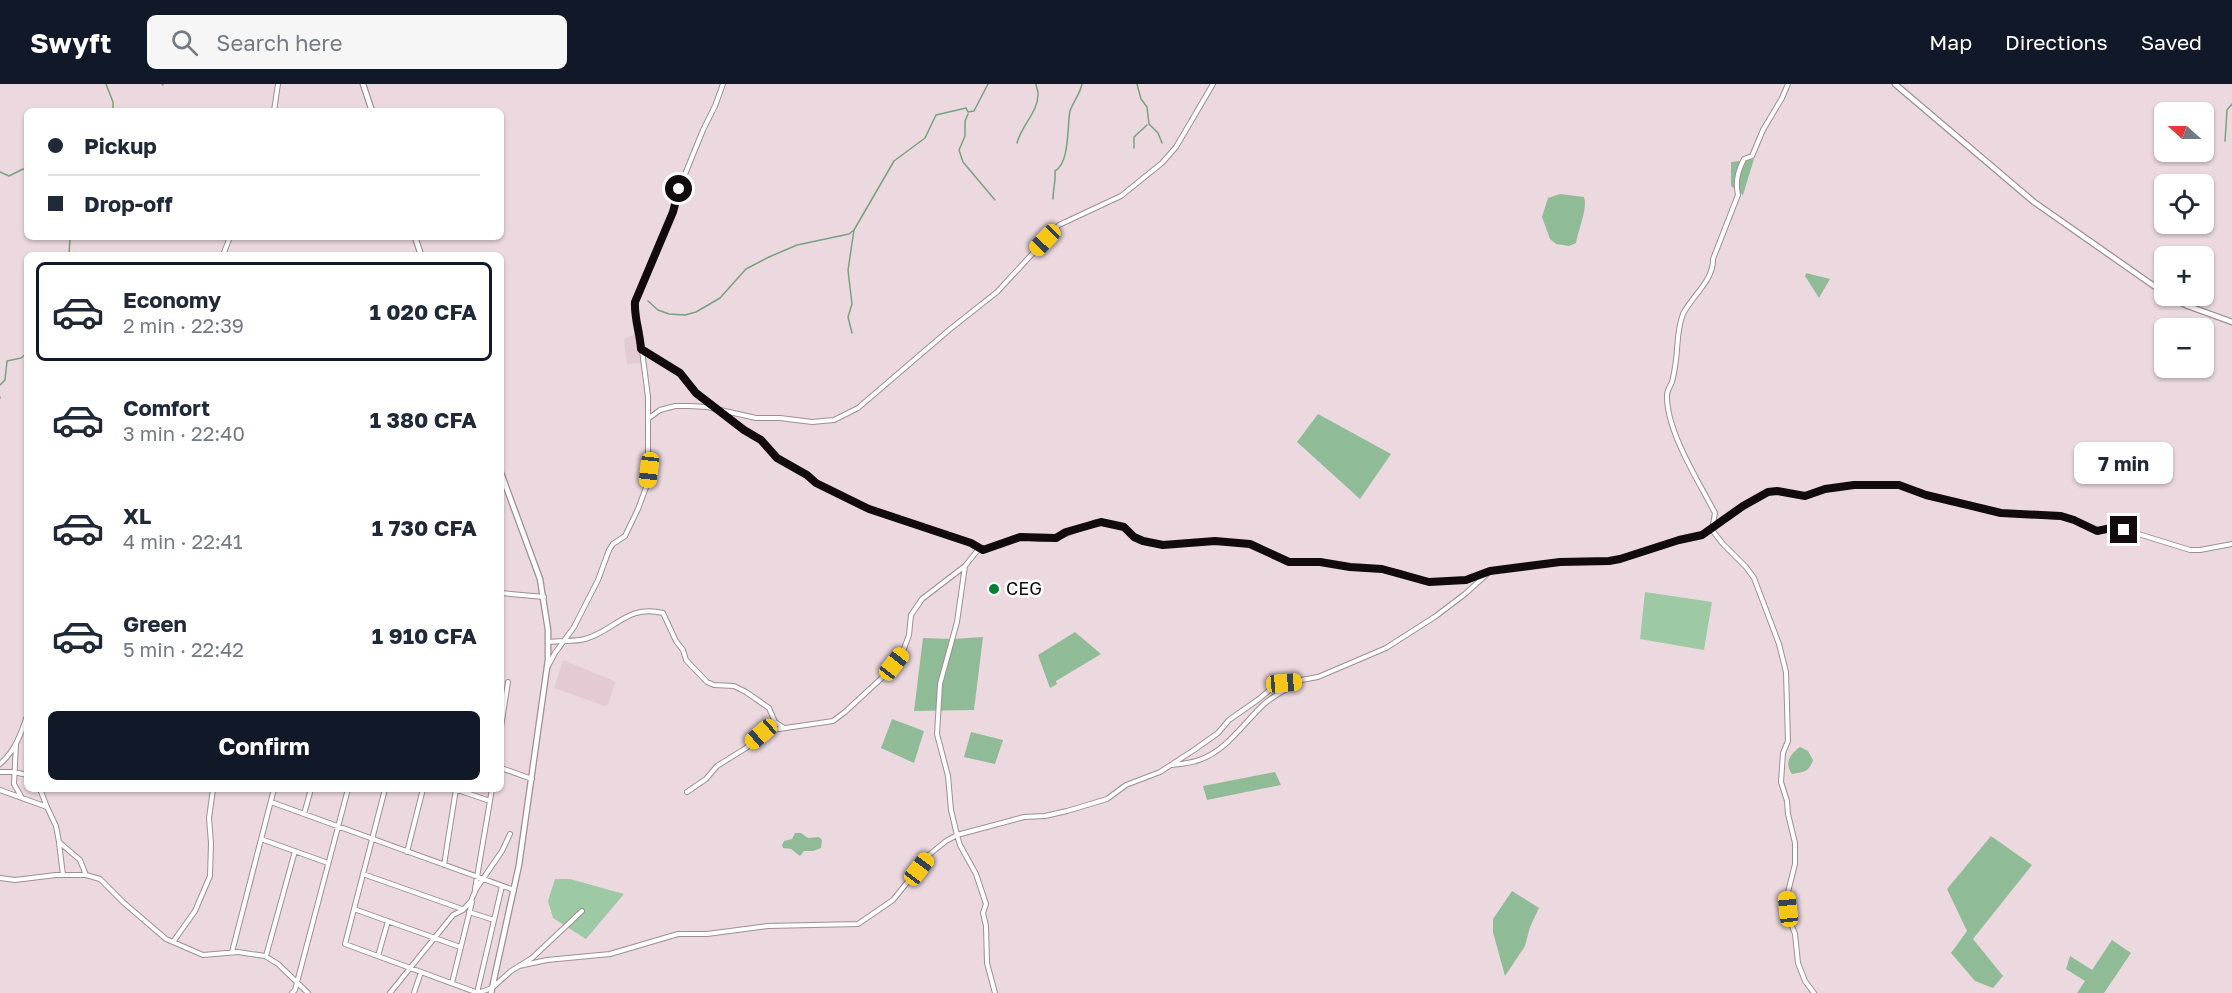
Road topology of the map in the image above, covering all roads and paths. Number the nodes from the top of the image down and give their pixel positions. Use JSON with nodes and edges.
{"nodes":[{"id":1,"x":278,"y":84,"type":"edge"},
{"id":2,"x":363,"y":84,"type":"edge"},
{"id":3,"x":721,"y":84,"type":"edge"},
{"id":4,"x":1213,"y":84,"type":"edge"},
{"id":5,"x":1788,"y":84,"type":"edge"},
{"id":6,"x":1895,"y":84,"type":"edge"},
{"id":7,"x":274,"y":108,"type":"edge"},
{"id":8,"x":371,"y":108,"type":"edge"},
{"id":9,"x":2154,"y":286,"type":"edge"},
{"id":10,"x":2188,"y":306,"type":"edge"},
{"id":11,"x":2232,"y":322,"type":"edge"},
{"id":12,"x":641,"y":349,"type":"junction"},
{"id":13,"x":720,"y":410,"type":"junction"},
{"id":14,"x":649,"y":418,"type":"junction"},
{"id":15,"x":504,"y":481,"type":"edge"},
{"id":16,"x":1712,"y":530,"type":"junction"},
{"id":17,"x":2232,"y":544,"type":"edge"},
{"id":18,"x":983,"y":550,"type":"junction"},
{"id":19,"x":964,"y":566,"type":"junction"},
{"id":20,"x":1490,"y":571,"type":"junction"},
{"id":21,"x":504,"y":593,"type":"edge"},
{"id":22,"x":543,"y":597,"type":"junction"},
{"id":23,"x":565,"y":639,"type":"junction"},
{"id":24,"x":548,"y":642,"type":"junction"},
{"id":25,"x":548,"y":667,"type":"junction"},
{"id":26,"x":1301,"y":681,"type":"junction"},
{"id":27,"x":508,"y":682,"type":"dead end"},
{"id":28,"x":504,"y":708,"type":"edge"},
{"id":29,"x":24,"y":725,"type":"edge"},
{"id":30,"x":785,"y":728,"type":"junction"},
{"id":31,"x":20,"y":736,"type":"junction"},
{"id":32,"x":24,"y":738,"type":"edge"},
{"id":33,"x":16,"y":744,"type":"junction"},
{"id":34,"x":0,"y":765,"type":"edge"},
{"id":35,"x":1170,"y":766,"type":"junction"},
{"id":36,"x":504,"y":769,"type":"edge"},
{"id":37,"x":0,"y":772,"type":"edge"},
{"id":38,"x":14,"y":772,"type":"junction"},
{"id":39,"x":24,"y":774,"type":"edge"},
{"id":40,"x":533,"y":779,"type":"junction"},
{"id":41,"x":0,"y":790,"type":"edge"},
{"id":42,"x":41,"y":792,"type":"edge"},
{"id":43,"x":213,"y":792,"type":"edge"},
{"id":44,"x":273,"y":792,"type":"edge"},
{"id":45,"x":309,"y":792,"type":"edge"},
{"id":46,"x":347,"y":792,"type":"edge"},
{"id":47,"x":384,"y":792,"type":"edge"},
{"id":48,"x":422,"y":792,"type":"edge"},
{"id":49,"x":456,"y":792,"type":"edge"},
{"id":50,"x":464,"y":792,"type":"edge"},
{"id":51,"x":492,"y":792,"type":"edge"},
{"id":52,"x":687,"y":792,"type":"dead end"},
{"id":53,"x":22,"y":798,"type":"junction"},
{"id":54,"x":490,"y":801,"type":"junction"},
{"id":55,"x":271,"y":802,"type":"junction"},
{"id":56,"x":46,"y":807,"type":"junction"},
{"id":57,"x":304,"y":814,"type":"junction"},
{"id":58,"x":338,"y":827,"type":"junction"},
{"id":59,"x":510,"y":834,"type":"dead end"},
{"id":60,"x":957,"y":835,"type":"junction"},
{"id":61,"x":261,"y":839,"type":"junction"},
{"id":62,"x":372,"y":839,"type":"junction"},
{"id":63,"x":59,"y":842,"type":"junction"},
{"id":64,"x":295,"y":851,"type":"junction"},
{"id":65,"x":407,"y":852,"type":"junction"},
{"id":66,"x":328,"y":863,"type":"junction"},
{"id":67,"x":444,"y":865,"type":"junction"},
{"id":68,"x":363,"y":874,"type":"junction"},
{"id":69,"x":63,"y":875,"type":"junction"},
{"id":70,"x":86,"y":875,"type":"junction"},
{"id":71,"x":478,"y":877,"type":"junction"},
{"id":72,"x":0,"y":878,"type":"edge"},
{"id":73,"x":484,"y":879,"type":"junction"},
{"id":74,"x":502,"y":886,"type":"junction"},
{"id":75,"x":514,"y":890,"type":"junction"},
{"id":76,"x":474,"y":895,"type":"junction"},
{"id":77,"x":354,"y":909,"type":"junction"},
{"id":78,"x":463,"y":910,"type":"junction"},
{"id":79,"x":582,"y":911,"type":"dead end"},
{"id":80,"x":469,"y":912,"type":"junction"},
{"id":81,"x":494,"y":920,"type":"junction"},
{"id":82,"x":388,"y":921,"type":"junction"},
{"id":83,"x":434,"y":937,"type":"junction"},
{"id":84,"x":173,"y":942,"type":"junction"},
{"id":85,"x":460,"y":947,"type":"junction"},
{"id":86,"x":232,"y":951,"type":"junction"},
{"id":87,"x":378,"y":956,"type":"junction"},
{"id":88,"x":266,"y":957,"type":"junction"},
{"id":89,"x":519,"y":966,"type":"junction"},
{"id":90,"x":409,"y":968,"type":"junction"},
{"id":91,"x":421,"y":972,"type":"junction"},
{"id":92,"x":297,"y":982,"type":"junction"},
{"id":93,"x":452,"y":983,"type":"junction"},
{"id":94,"x":491,"y":991,"type":"edge"},
{"id":95,"x":292,"y":993,"type":"edge"},
{"id":96,"x":308,"y":993,"type":"edge"},
{"id":97,"x":390,"y":993,"type":"edge"},
{"id":98,"x":414,"y":993,"type":"edge"},
{"id":99,"x":477,"y":993,"type":"edge"},
{"id":100,"x":995,"y":993,"type":"edge"},
{"id":101,"x":1814,"y":993,"type":"edge"}],
"edges":[{"from":1,"to":7,"type":"street"},
{"from":2,"to":8,"type":"street"},
{"from":3,"to":12,"type":"street"},
{"from":4,"to":13,"type":"street"},
{"from":5,"to":16,"type":"street"},
{"from":6,"to":9,"type":"street"},
{"from":10,"to":11,"type":"street"},
{"from":12,"to":13,"type":"street"},
{"from":12,"to":14,"type":"street"},
{"from":13,"to":14,"type":"street"},
{"from":13,"to":18,"type":"street"},
{"from":14,"to":23,"type":"street"},
{"from":15,"to":22,"type":"street"},
{"from":16,"to":17,"type":"street"},
{"from":16,"to":20,"type":"street"},
{"from":16,"to":101,"type":"street"},
{"from":18,"to":19,"type":"street"},
{"from":18,"to":20,"type":"street"},
{"from":19,"to":30,"type":"street"},
{"from":19,"to":60,"type":"street"},
{"from":20,"to":26,"type":"street"},
{"from":21,"to":22,"type":"street"},
{"from":22,"to":24,"type":"street"},
{"from":23,"to":24,"type":"street"},
{"from":23,"to":25,"type":"street"},
{"from":23,"to":30,"type":"street"},
{"from":24,"to":25,"type":"street"},
{"from":25,"to":40,"type":"street"},
{"from":26,"to":35,"type":"street"},
{"from":26,"to":35,"type":"street"},
{"from":27,"to":28,"type":"street"},
{"from":29,"to":31,"type":"street"},
{"from":30,"to":52,"type":"street"},
{"from":31,"to":32,"type":"street"},
{"from":31,"to":33,"type":"street"},
{"from":33,"to":34,"type":"street"},
{"from":33,"to":38,"type":"street"},
{"from":35,"to":60,"type":"street"},
{"from":36,"to":40,"type":"street"},
{"from":37,"to":38,"type":"street"},
{"from":38,"to":39,"type":"street"},
{"from":38,"to":53,"type":"street"},
{"from":40,"to":75,"type":"street"},
{"from":41,"to":53,"type":"street"},
{"from":42,"to":56,"type":"street"},
{"from":43,"to":84,"type":"street"},
{"from":44,"to":55,"type":"street"},
{"from":45,"to":57,"type":"street"},
{"from":46,"to":58,"type":"street"},
{"from":47,"to":62,"type":"street"},
{"from":48,"to":65,"type":"street"},
{"from":49,"to":67,"type":"street"},
{"from":50,"to":54,"type":"street"},
{"from":51,"to":54,"type":"street"},
{"from":53,"to":56,"type":"street"},
{"from":54,"to":71,"type":"street"},
{"from":55,"to":57,"type":"street"},
{"from":55,"to":61,"type":"street"},
{"from":56,"to":63,"type":"street"},
{"from":57,"to":58,"type":"street"},
{"from":58,"to":62,"type":"street"},
{"from":58,"to":66,"type":"street"},
{"from":59,"to":73,"type":"street"},
{"from":60,"to":89,"type":"street"},
{"from":60,"to":100,"type":"street"},
{"from":61,"to":64,"type":"street"},
{"from":61,"to":86,"type":"street"},
{"from":62,"to":65,"type":"street"},
{"from":62,"to":68,"type":"street"},
{"from":63,"to":69,"type":"street"},
{"from":63,"to":70,"type":"street"},
{"from":64,"to":66,"type":"street"},
{"from":64,"to":88,"type":"street"},
{"from":65,"to":67,"type":"street"},
{"from":66,"to":92,"type":"street"},
{"from":67,"to":71,"type":"street"},
{"from":68,"to":77,"type":"street"},
{"from":68,"to":78,"type":"street"},
{"from":69,"to":70,"type":"street"},
{"from":69,"to":72,"type":"street"},
{"from":70,"to":84,"type":"street"},
{"from":71,"to":73,"type":"street"},
{"from":71,"to":76,"type":"street"},
{"from":73,"to":74,"type":"street"},
{"from":73,"to":76,"type":"street"},
{"from":74,"to":75,"type":"street"},
{"from":74,"to":81,"type":"street"},
{"from":75,"to":94,"type":"street"},
{"from":76,"to":78,"type":"street"},
{"from":76,"to":80,"type":"street"},
{"from":77,"to":82,"type":"street"},
{"from":77,"to":87,"type":"street"},
{"from":78,"to":80,"type":"street"},
{"from":78,"to":83,"type":"street"},
{"from":79,"to":89,"type":"street"},
{"from":80,"to":81,"type":"street"},
{"from":80,"to":85,"type":"street"},
{"from":81,"to":99,"type":"street"},
{"from":82,"to":83,"type":"street"},
{"from":82,"to":87,"type":"street"},
{"from":83,"to":85,"type":"street"},
{"from":83,"to":90,"type":"street"},
{"from":84,"to":86,"type":"street"},
{"from":85,"to":93,"type":"street"},
{"from":86,"to":88,"type":"street"},
{"from":87,"to":90,"type":"street"},
{"from":88,"to":92,"type":"street"},
{"from":89,"to":94,"type":"street"},
{"from":90,"to":91,"type":"street"},
{"from":90,"to":97,"type":"street"},
{"from":91,"to":93,"type":"street"},
{"from":91,"to":98,"type":"street"},
{"from":92,"to":95,"type":"street"},
{"from":92,"to":96,"type":"street"},
{"from":93,"to":99,"type":"street"},
{"from":94,"to":99,"type":"street"}]}
